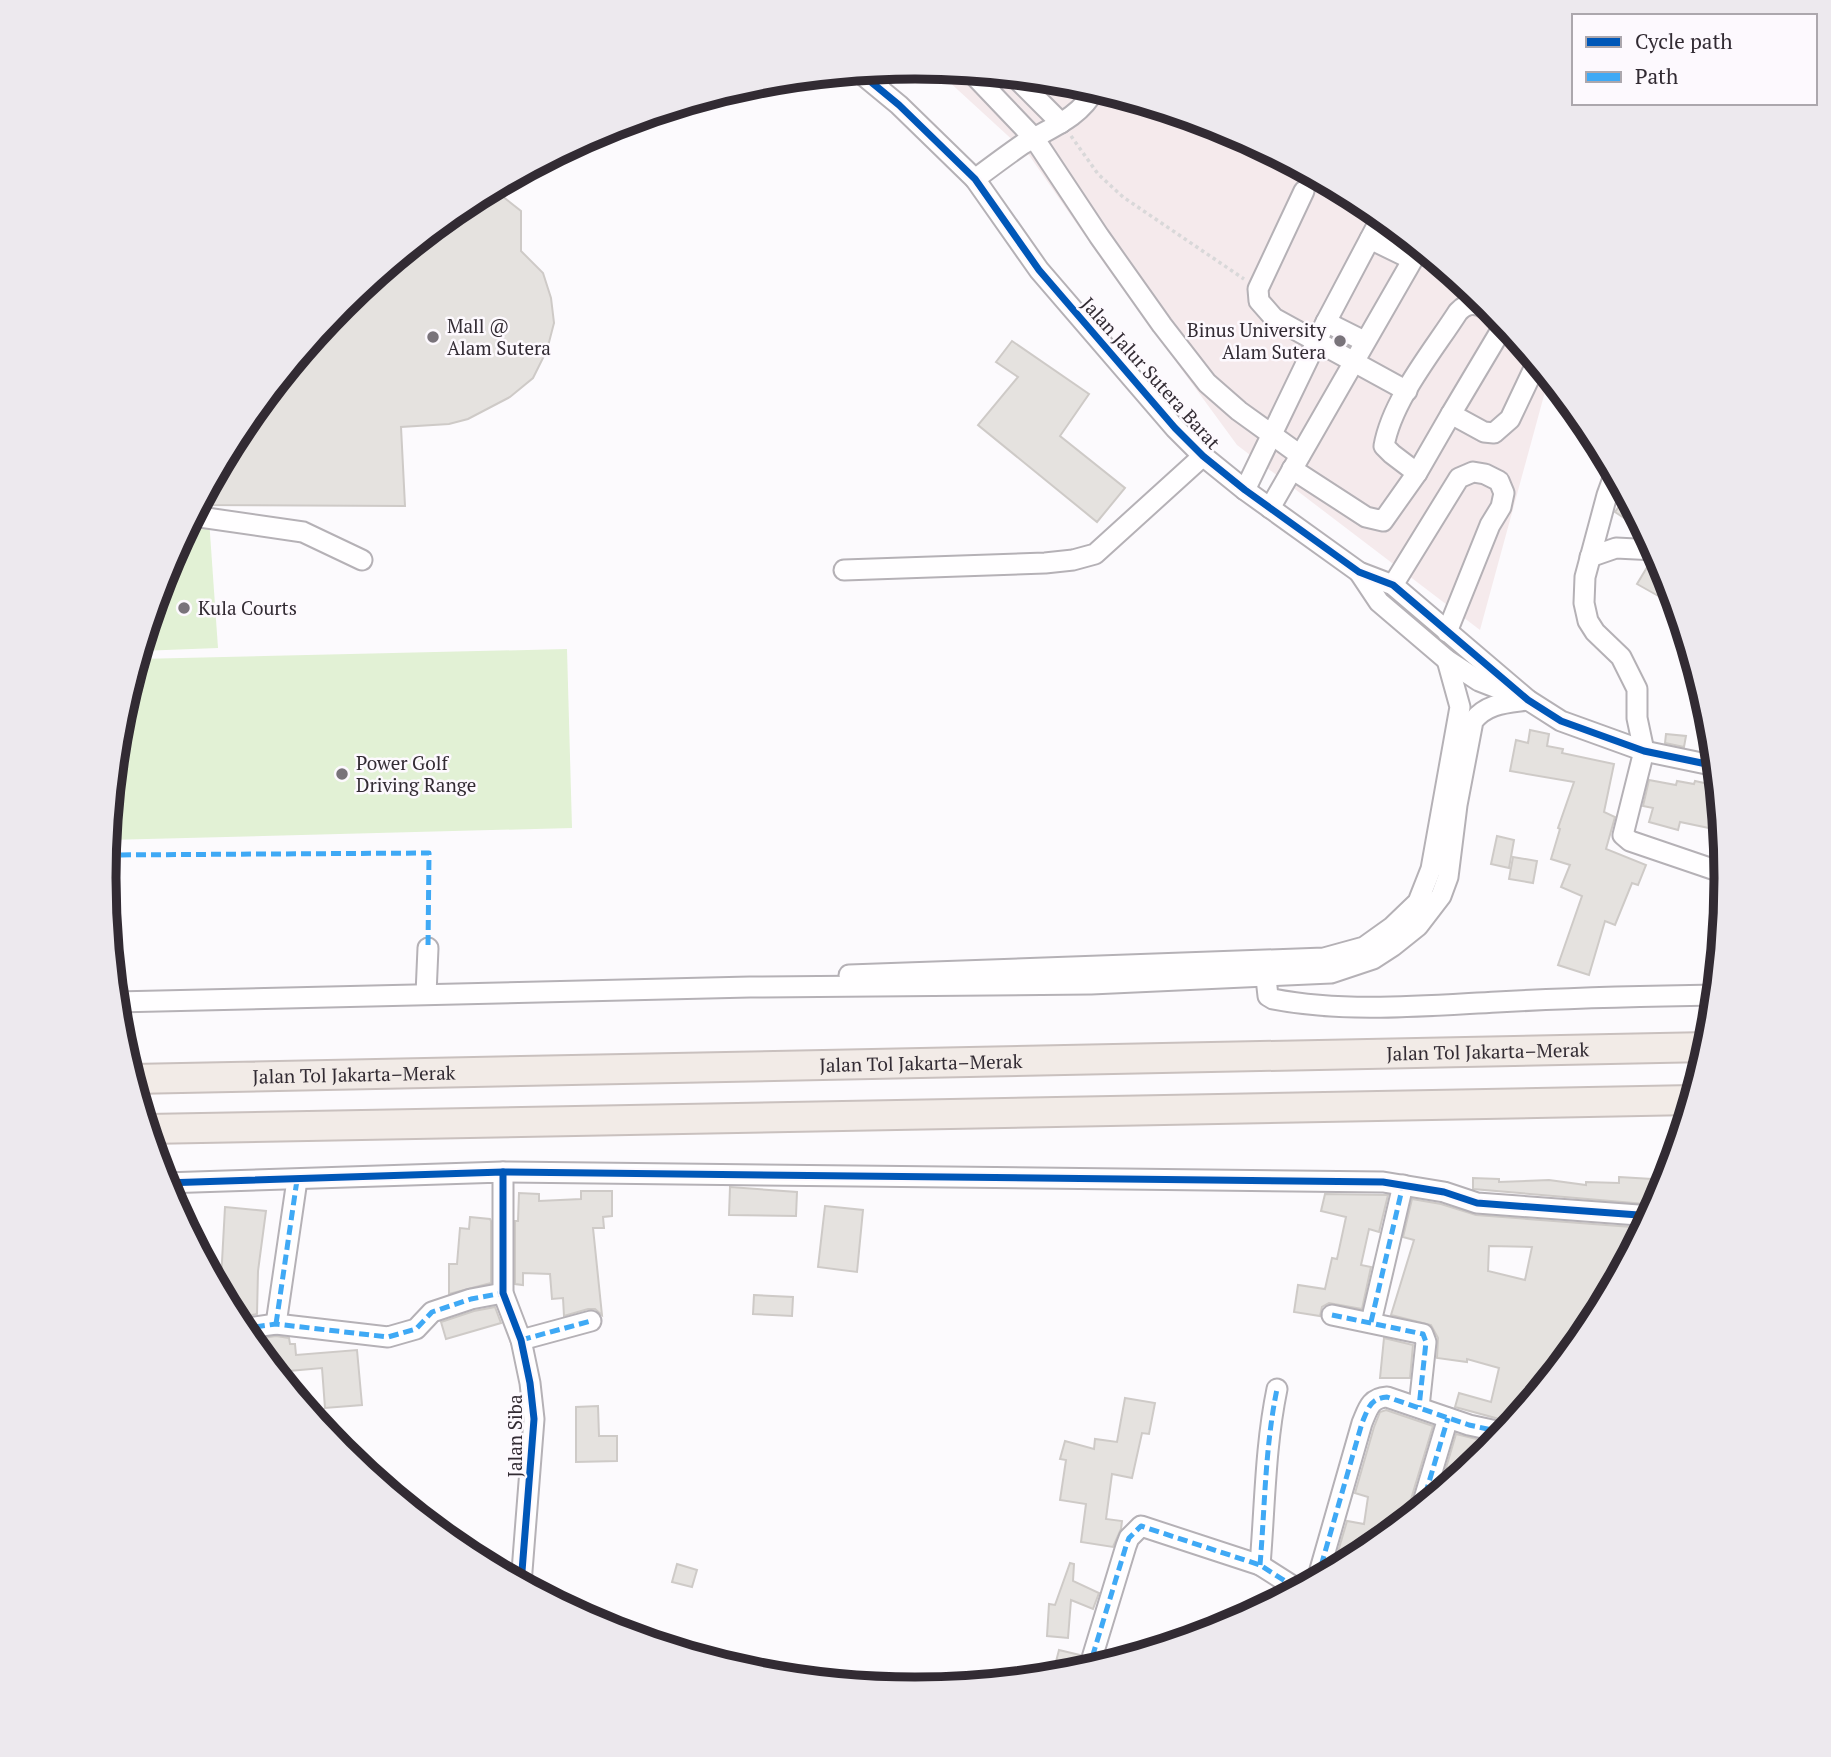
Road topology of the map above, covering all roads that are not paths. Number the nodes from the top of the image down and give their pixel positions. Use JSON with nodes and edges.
{"nodes":[{"id":1,"x":869,"y":80,"type":"edge"},
{"id":2,"x":980,"y":81,"type":"edge"},
{"id":3,"x":1025,"y":87,"type":"edge"},
{"id":4,"x":1088,"y":98,"type":"edge"},
{"id":5,"x":1061,"y":123,"type":"junction"},
{"id":6,"x":1034,"y":138,"type":"junction"},
{"id":7,"x":975,"y":179,"type":"junction"},
{"id":8,"x":1304,"y":191,"type":"dead end"},
{"id":9,"x":1377,"y":226,"type":"edge"},
{"id":10,"x":1370,"y":239,"type":"junction"},
{"id":11,"x":1412,"y":252,"type":"edge"},
{"id":12,"x":1414,"y":254,"type":"edge"},
{"id":13,"x":1471,"y":304,"type":"edge"},
{"id":14,"x":1326,"y":322,"type":"junction"},
{"id":15,"x":1500,"y":333,"type":"edge"},
{"id":16,"x":1364,"y":341,"type":"junction"},
{"id":17,"x":1317,"y":342,"type":"junction"},
{"id":18,"x":1353,"y":361,"type":"junction"},
{"id":19,"x":1533,"y":371,"type":"edge"},
{"id":20,"x":1407,"y":391,"type":"junction"},
{"id":21,"x":1451,"y":414,"type":"junction"},
{"id":22,"x":1272,"y":435,"type":"junction"},
{"id":23,"x":1203,"y":456,"type":"junction"},
{"id":24,"x":1296,"y":462,"type":"junction"},
{"id":25,"x":1417,"y":473,"type":"junction"},
{"id":26,"x":1611,"y":485,"type":"edge"},
{"id":27,"x":1245,"y":490,"type":"junction"},
{"id":28,"x":1270,"y":508,"type":"junction"},
{"id":29,"x":202,"y":517,"type":"edge"},
{"id":30,"x":1644,"y":549,"type":"edge"},
{"id":31,"x":1590,"y":557,"type":"junction"},
{"id":32,"x":362,"y":560,"type":"dead end"},
{"id":33,"x":844,"y":570,"type":"dead end"},
{"id":34,"x":1359,"y":572,"type":"junction"},
{"id":35,"x":1393,"y":585,"type":"junction"},
{"id":36,"x":1447,"y":632,"type":"junction"},
{"id":37,"x":1447,"y":660,"type":"junction"},
{"id":38,"x":1528,"y":700,"type":"junction"},
{"id":39,"x":1644,"y":751,"type":"junction"},
{"id":40,"x":1706,"y":764,"type":"edge"},
{"id":41,"x":1715,"y":870,"type":"edge"},
{"id":42,"x":428,"y":948,"type":"dead end"},
{"id":43,"x":1266,"y":978,"type":"junction"},
{"id":44,"x":750,"y":987,"type":"junction"},
{"id":45,"x":426,"y":994,"type":"junction"},
{"id":46,"x":1706,"y":995,"type":"edge"},
{"id":47,"x":126,"y":1002,"type":"edge"},
{"id":48,"x":1697,"y":1047,"type":"edge"},
{"id":49,"x":142,"y":1079,"type":"edge"},
{"id":50,"x":1684,"y":1100,"type":"edge"},
{"id":51,"x":156,"y":1129,"type":"edge"},
{"id":52,"x":503,"y":1172,"type":"junction"},
{"id":53,"x":297,"y":1180,"type":"junction"},
{"id":54,"x":176,"y":1183,"type":"edge"},
{"id":55,"x":1403,"y":1185,"type":"junction"},
{"id":56,"x":1641,"y":1215,"type":"edge"},
{"id":57,"x":502,"y":1293,"type":"junction"},
{"id":58,"x":1332,"y":1315,"type":"dead end"},
{"id":59,"x":591,"y":1321,"type":"dead end"},
{"id":60,"x":1371,"y":1322,"type":"junction"},
{"id":61,"x":276,"y":1324,"type":"junction"},
{"id":62,"x":254,"y":1327,"type":"edge"},
{"id":63,"x":521,"y":1340,"type":"junction"},
{"id":64,"x":1278,"y":1389,"type":"dead end"},
{"id":65,"x":1419,"y":1407,"type":"junction"},
{"id":66,"x":1448,"y":1418,"type":"junction"},
{"id":67,"x":1494,"y":1430,"type":"edge"},
{"id":68,"x":1425,"y":1494,"type":"edge"},
{"id":69,"x":1260,"y":1565,"type":"junction"},
{"id":70,"x":1321,"y":1568,"type":"edge"},
{"id":71,"x":522,"y":1574,"type":"edge"},
{"id":72,"x":1290,"y":1584,"type":"edge"},
{"id":73,"x":1092,"y":1658,"type":"edge"}],
"edges":[{"from":1,"to":7,"type":"street","name":"Jalan Jalur Sutera Barat"},
{"from":2,"to":6,"type":"street"},
{"from":3,"to":5,"type":"street"},
{"from":4,"to":5,"type":"street"},
{"from":5,"to":6,"type":"street"},
{"from":6,"to":7,"type":"street"},
{"from":6,"to":22,"type":"street"},
{"from":7,"to":23,"type":"street","name":"Jalan Jalur Sutera Barat"},
{"from":8,"to":17,"type":"street"},
{"from":9,"to":10,"type":"street"},
{"from":10,"to":11,"type":"street"},
{"from":10,"to":14,"type":"street"},
{"from":12,"to":16,"type":"street"},
{"from":13,"to":20,"type":"street"},
{"from":14,"to":16,"type":"street"},
{"from":14,"to":17,"type":"street"},
{"from":15,"to":21,"type":"street"},
{"from":16,"to":18,"type":"street"},
{"from":17,"to":18,"type":"street"},
{"from":17,"to":22,"type":"street"},
{"from":18,"to":20,"type":"street"},
{"from":18,"to":24,"type":"street"},
{"from":19,"to":21,"type":"street"},
{"from":20,"to":25,"type":"street"},
{"from":21,"to":25,"type":"street"},
{"from":22,"to":24,"type":"street"},
{"from":22,"to":27,"type":"street"},
{"from":23,"to":27,"type":"street","name":"Jalan Jalur Sutera Barat"},
{"from":23,"to":33,"type":"street"},
{"from":24,"to":25,"type":"street"},
{"from":24,"to":28,"type":"street"},
{"from":26,"to":31,"type":"street"},
{"from":27,"to":28,"type":"street","name":"Jalan Jalur Sutera Barat"},
{"from":28,"to":34,"type":"street","name":"Jalan Jalur Sutera Barat"},
{"from":29,"to":32,"type":"street"},
{"from":30,"to":31,"type":"street"},
{"from":31,"to":39,"type":"street"},
{"from":34,"to":35,"type":"street","name":"Jalan Jalur Sutera Barat"},
{"from":34,"to":37,"type":"street","name":"Jalan Jalur Sutera Barat"},
{"from":35,"to":36,"type":"street","name":"Jalan Jalur Sutera Barat"},
{"from":35,"to":36,"type":"street"},
{"from":36,"to":38,"type":"street","name":"Jalan Jalur Sutera Barat"},
{"from":37,"to":38,"type":"street","name":"Jalan Jalur Sutera Barat"},
{"from":37,"to":44,"type":"street"},
{"from":38,"to":39,"type":"street"},
{"from":38,"to":43,"type":"street"},
{"from":39,"to":40,"type":"street"},
{"from":39,"to":41,"type":"street"},
{"from":42,"to":45,"type":"street"},
{"from":43,"to":44,"type":"street"},
{"from":43,"to":46,"type":"street"},
{"from":44,"to":45,"type":"street"},
{"from":45,"to":47,"type":"street"},
{"from":48,"to":49,"type":"highway","name":"Jalan Tol Jakarta–Merak"},
{"from":50,"to":51,"type":"highway"},
{"from":52,"to":53,"type":"street"},
{"from":52,"to":55,"type":"street"},
{"from":52,"to":57,"type":"street"},
{"from":53,"to":54,"type":"street"},
{"from":53,"to":61,"type":"street"},
{"from":55,"to":56,"type":"street"},
{"from":55,"to":60,"type":"street"},
{"from":57,"to":61,"type":"street"},
{"from":57,"to":63,"type":"street","name":"Jalan Siba"},
{"from":58,"to":60,"type":"street"},
{"from":59,"to":63,"type":"street"},
{"from":60,"to":65,"type":"street"},
{"from":61,"to":62,"type":"street"},
{"from":63,"to":71,"type":"street","name":"Jalan Siba"},
{"from":64,"to":69,"type":"street"},
{"from":65,"to":66,"type":"street"},
{"from":65,"to":70,"type":"street"},
{"from":66,"to":67,"type":"street"},
{"from":66,"to":68,"type":"street"},
{"from":69,"to":72,"type":"street"},
{"from":69,"to":73,"type":"street"}]}
